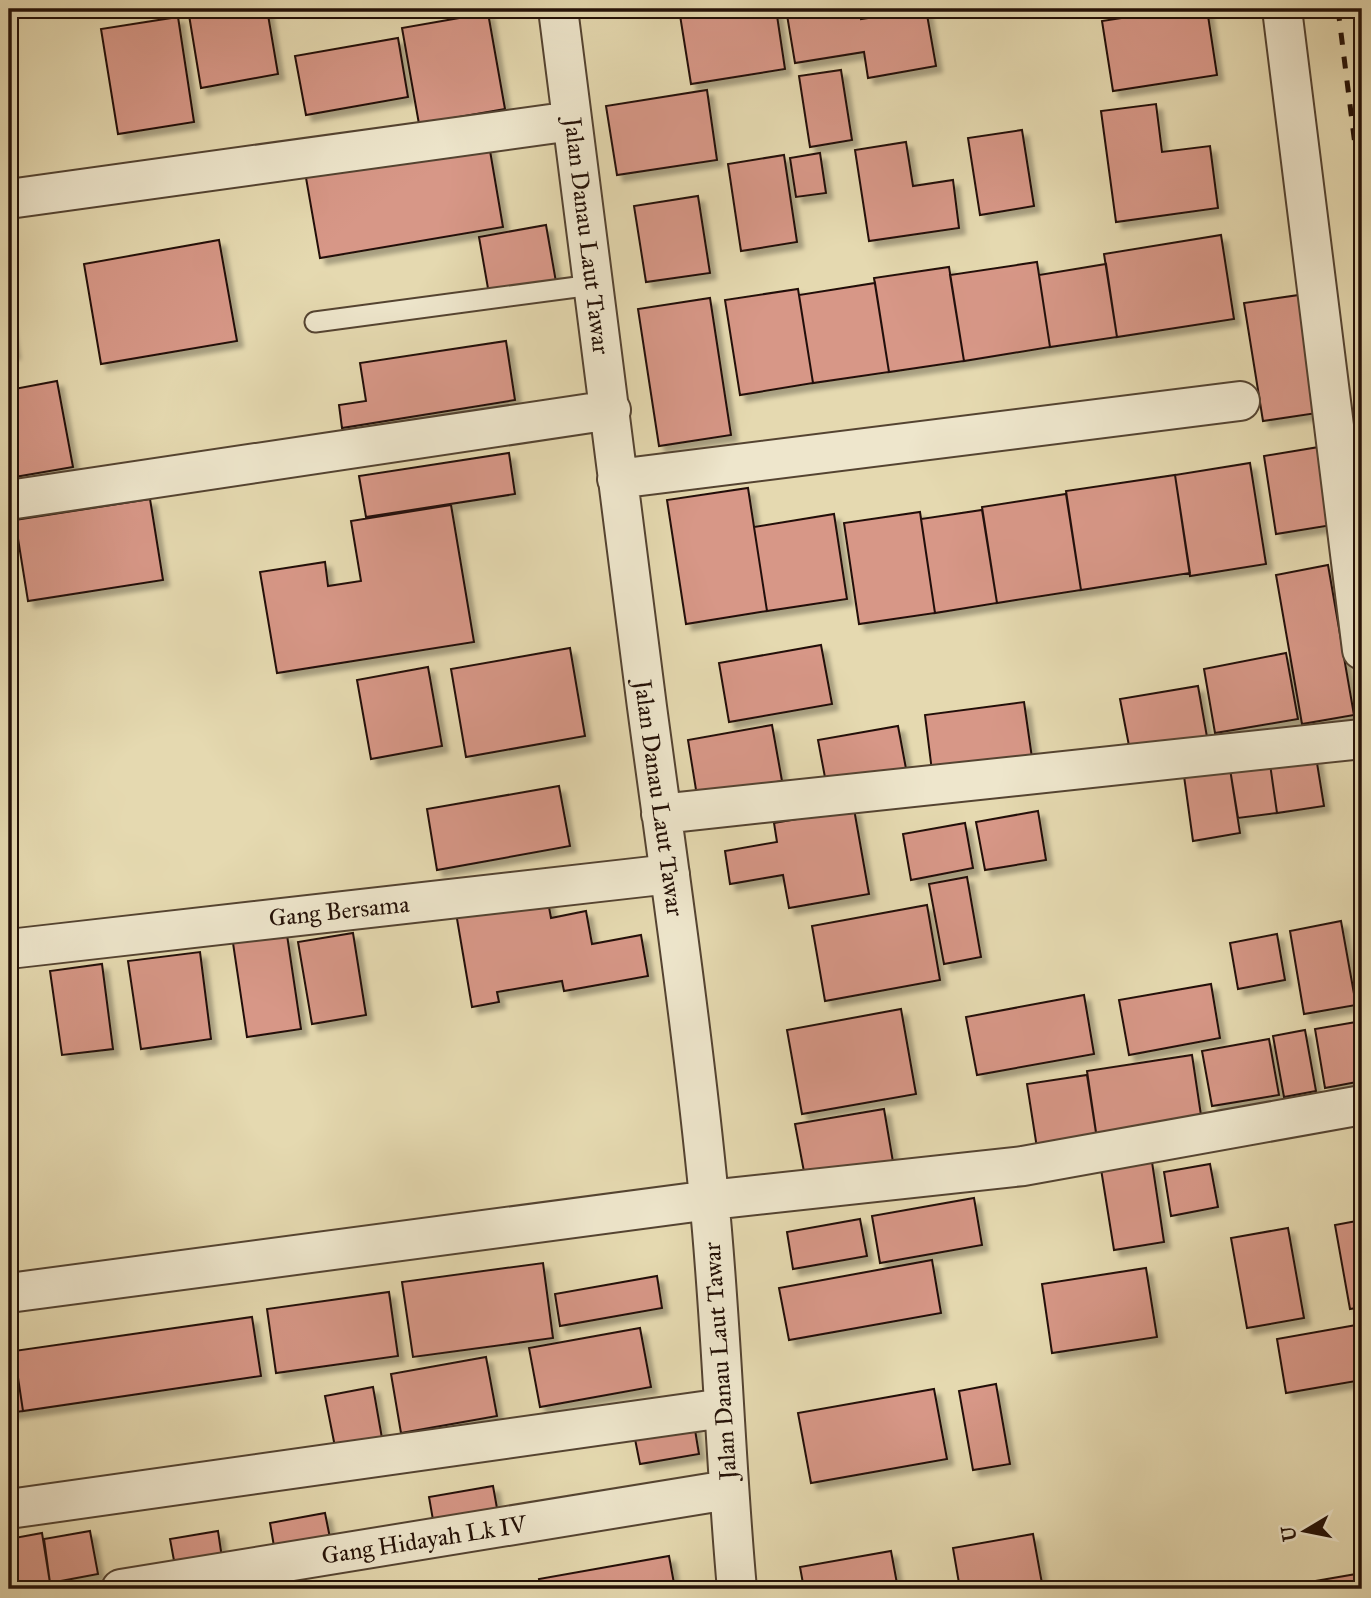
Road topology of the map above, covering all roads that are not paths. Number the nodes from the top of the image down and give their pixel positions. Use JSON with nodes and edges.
{"nodes":[{"id":1,"x":558,"y":9,"type":"edge"},
{"id":2,"x":1282,"y":9,"type":"edge"},
{"id":3,"x":572,"y":121,"type":"junction"},
{"id":4,"x":9,"y":199,"type":"edge"},
{"id":5,"x":592,"y":285,"type":"junction"},
{"id":6,"x":315,"y":322,"type":"dead end"},
{"id":7,"x":1240,"y":401,"type":"dead end"},
{"id":8,"x":611,"y":410,"type":"junction"},
{"id":9,"x":617,"y":479,"type":"junction"},
{"id":10,"x":9,"y":500,"type":"edge"},
{"id":11,"x":1362,"y":650,"type":"edge"},
{"id":12,"x":1362,"y":739,"type":"edge"},
{"id":13,"x":661,"y":814,"type":"junction"},
{"id":14,"x":670,"y":874,"type":"junction"},
{"id":15,"x":9,"y":949,"type":"edge"},
{"id":16,"x":1362,"y":1105,"type":"edge"},
{"id":17,"x":710,"y":1200,"type":"junction"},
{"id":18,"x":9,"y":1293,"type":"edge"},
{"id":19,"x":723,"y":1408,"type":"junction"},
{"id":20,"x":728,"y":1490,"type":"junction"},
{"id":21,"x":9,"y":1509,"type":"edge"},
{"id":22,"x":121,"y":1589,"type":"edge"},
{"id":23,"x":737,"y":1589,"type":"edge"}],
"edges":[{"from":1,"to":3,"type":"street","name":"Jalan Danau Laut Tawar"},
{"from":2,"to":11,"type":"street"},
{"from":3,"to":4,"type":"street"},
{"from":3,"to":5,"type":"street","name":"Jalan Danau Laut Tawar"},
{"from":5,"to":6,"type":"lane"},
{"from":5,"to":8,"type":"street","name":"Jalan Danau Laut Tawar"},
{"from":7,"to":9,"type":"street"},
{"from":8,"to":9,"type":"street","name":"Jalan Danau Laut Tawar"},
{"from":8,"to":10,"type":"street"},
{"from":9,"to":13,"type":"street","name":"Jalan Danau Laut Tawar"},
{"from":12,"to":13,"type":"street"},
{"from":13,"to":14,"type":"street","name":"Jalan Danau Laut Tawar"},
{"from":14,"to":15,"type":"street","name":"Gang Bersama"},
{"from":14,"to":17,"type":"street","name":"Jalan Danau Laut Tawar"},
{"from":16,"to":17,"type":"street"},
{"from":17,"to":18,"type":"street"},
{"from":17,"to":19,"type":"street","name":"Jalan Danau Laut Tawar"},
{"from":19,"to":20,"type":"street","name":"Jalan Danau Laut Tawar"},
{"from":19,"to":21,"type":"street"},
{"from":20,"to":22,"type":"street","name":"Gang Hidayah Lk IV"},
{"from":20,"to":23,"type":"street","name":"Jalan Danau Laut Tawar"}]}
